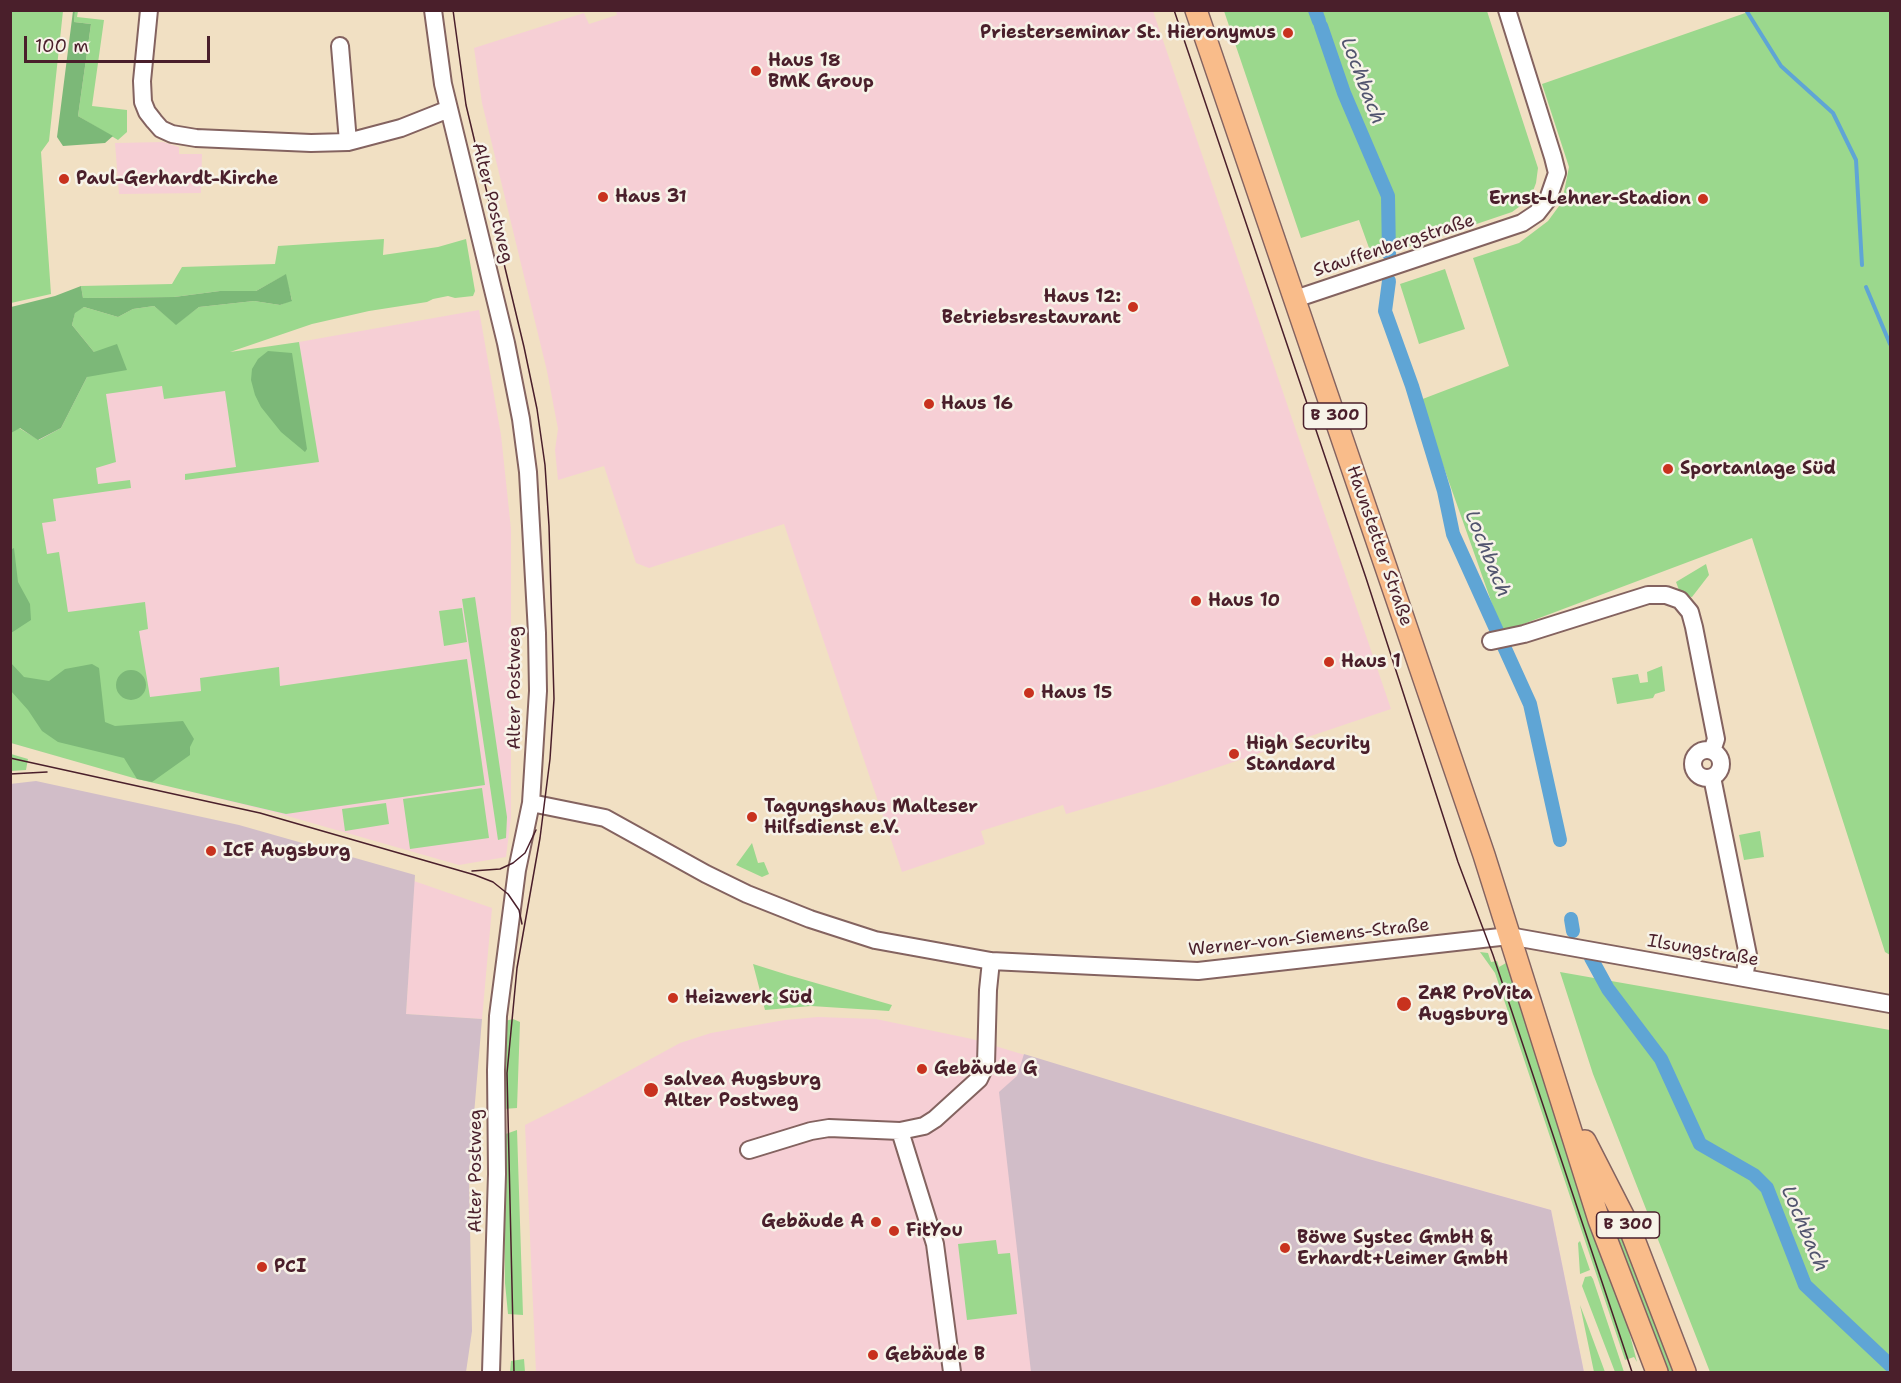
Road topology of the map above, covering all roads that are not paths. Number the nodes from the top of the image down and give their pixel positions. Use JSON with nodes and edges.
{"nodes":[{"id":1,"x":149,"y":10,"type":"edge"},
{"id":2,"x":433,"y":10,"type":"edge"},
{"id":3,"x":1196,"y":10,"type":"edge"},
{"id":4,"x":1507,"y":10,"type":"edge"},
{"id":5,"x":340,"y":46,"type":"dead end"},
{"id":6,"x":449,"y":109,"type":"junction"},
{"id":7,"x":348,"y":142,"type":"junction"},
{"id":8,"x":1295,"y":299,"type":"junction"},
{"id":9,"x":1497,"y":640,"type":"dead end"},
{"id":10,"x":1712,"y":751,"type":"junction"},
{"id":11,"x":1712,"y":777,"type":"junction"},
{"id":12,"x":531,"y":803,"type":"junction"},
{"id":13,"x":1509,"y":936,"type":"junction"},
{"id":14,"x":991,"y":961,"type":"junction"},
{"id":15,"x":1744,"y":978,"type":"junction"},
{"id":16,"x":1890,"y":1004,"type":"edge"},
{"id":17,"x":1557,"y":1084,"type":"junction"},
{"id":18,"x":900,"y":1131,"type":"junction"},
{"id":19,"x":749,"y":1150,"type":"dead end"},
{"id":20,"x":1642,"y":1332,"type":"junction"},
{"id":21,"x":491,"y":1372,"type":"edge"},
{"id":22,"x":952,"y":1372,"type":"edge"},
{"id":23,"x":1643,"y":1372,"type":"edge"},
{"id":24,"x":1657,"y":1372,"type":"edge"},
{"id":25,"x":1685,"y":1372,"type":"edge"}],
"edges":[{"from":1,"to":7,"type":"street"},
{"from":2,"to":6,"type":"street","name":"Alter Postweg"},
{"from":3,"to":8,"type":"main road","name":"Haunstetter Straße","number":"B 300"},
{"from":4,"to":8,"type":"street","name":"Stauffenbergstraße"},
{"from":5,"to":7,"type":"street"},
{"from":6,"to":7,"type":"street"},
{"from":6,"to":12,"type":"street","name":"Alter Postweg"},
{"from":8,"to":13,"type":"main road","name":"Haunstetter Straße","number":"B 300"},
{"from":9,"to":10,"type":"street"},
{"from":10,"to":11,"type":"street"},
{"from":10,"to":11,"type":"street"},
{"from":11,"to":15,"type":"street"},
{"from":12,"to":14,"type":"street","name":"Werner-von-Siemens-Straße"},
{"from":12,"to":21,"type":"street","name":"Alter Postweg"},
{"from":13,"to":14,"type":"street","name":"Werner-von-Siemens-Straße"},
{"from":13,"to":15,"type":"street","name":"Ilsungstraße"},
{"from":13,"to":17,"type":"main road","name":"Haunstetter Straße","number":"B 300"},
{"from":14,"to":18,"type":"street"},
{"from":15,"to":16,"type":"street","name":"Ilsungstraße"},
{"from":17,"to":20,"type":"main road","name":"Haunstetter Straße","number":"B 300"},
{"from":17,"to":25,"type":"main road","name":"Haunstetter Straße","number":"B 300"},
{"from":18,"to":19,"type":"street"},
{"from":18,"to":22,"type":"street"},
{"from":20,"to":23,"type":"main road","number":"B 300"},
{"from":20,"to":24,"type":"main road","name":"Haunstetter Straße"}]}
